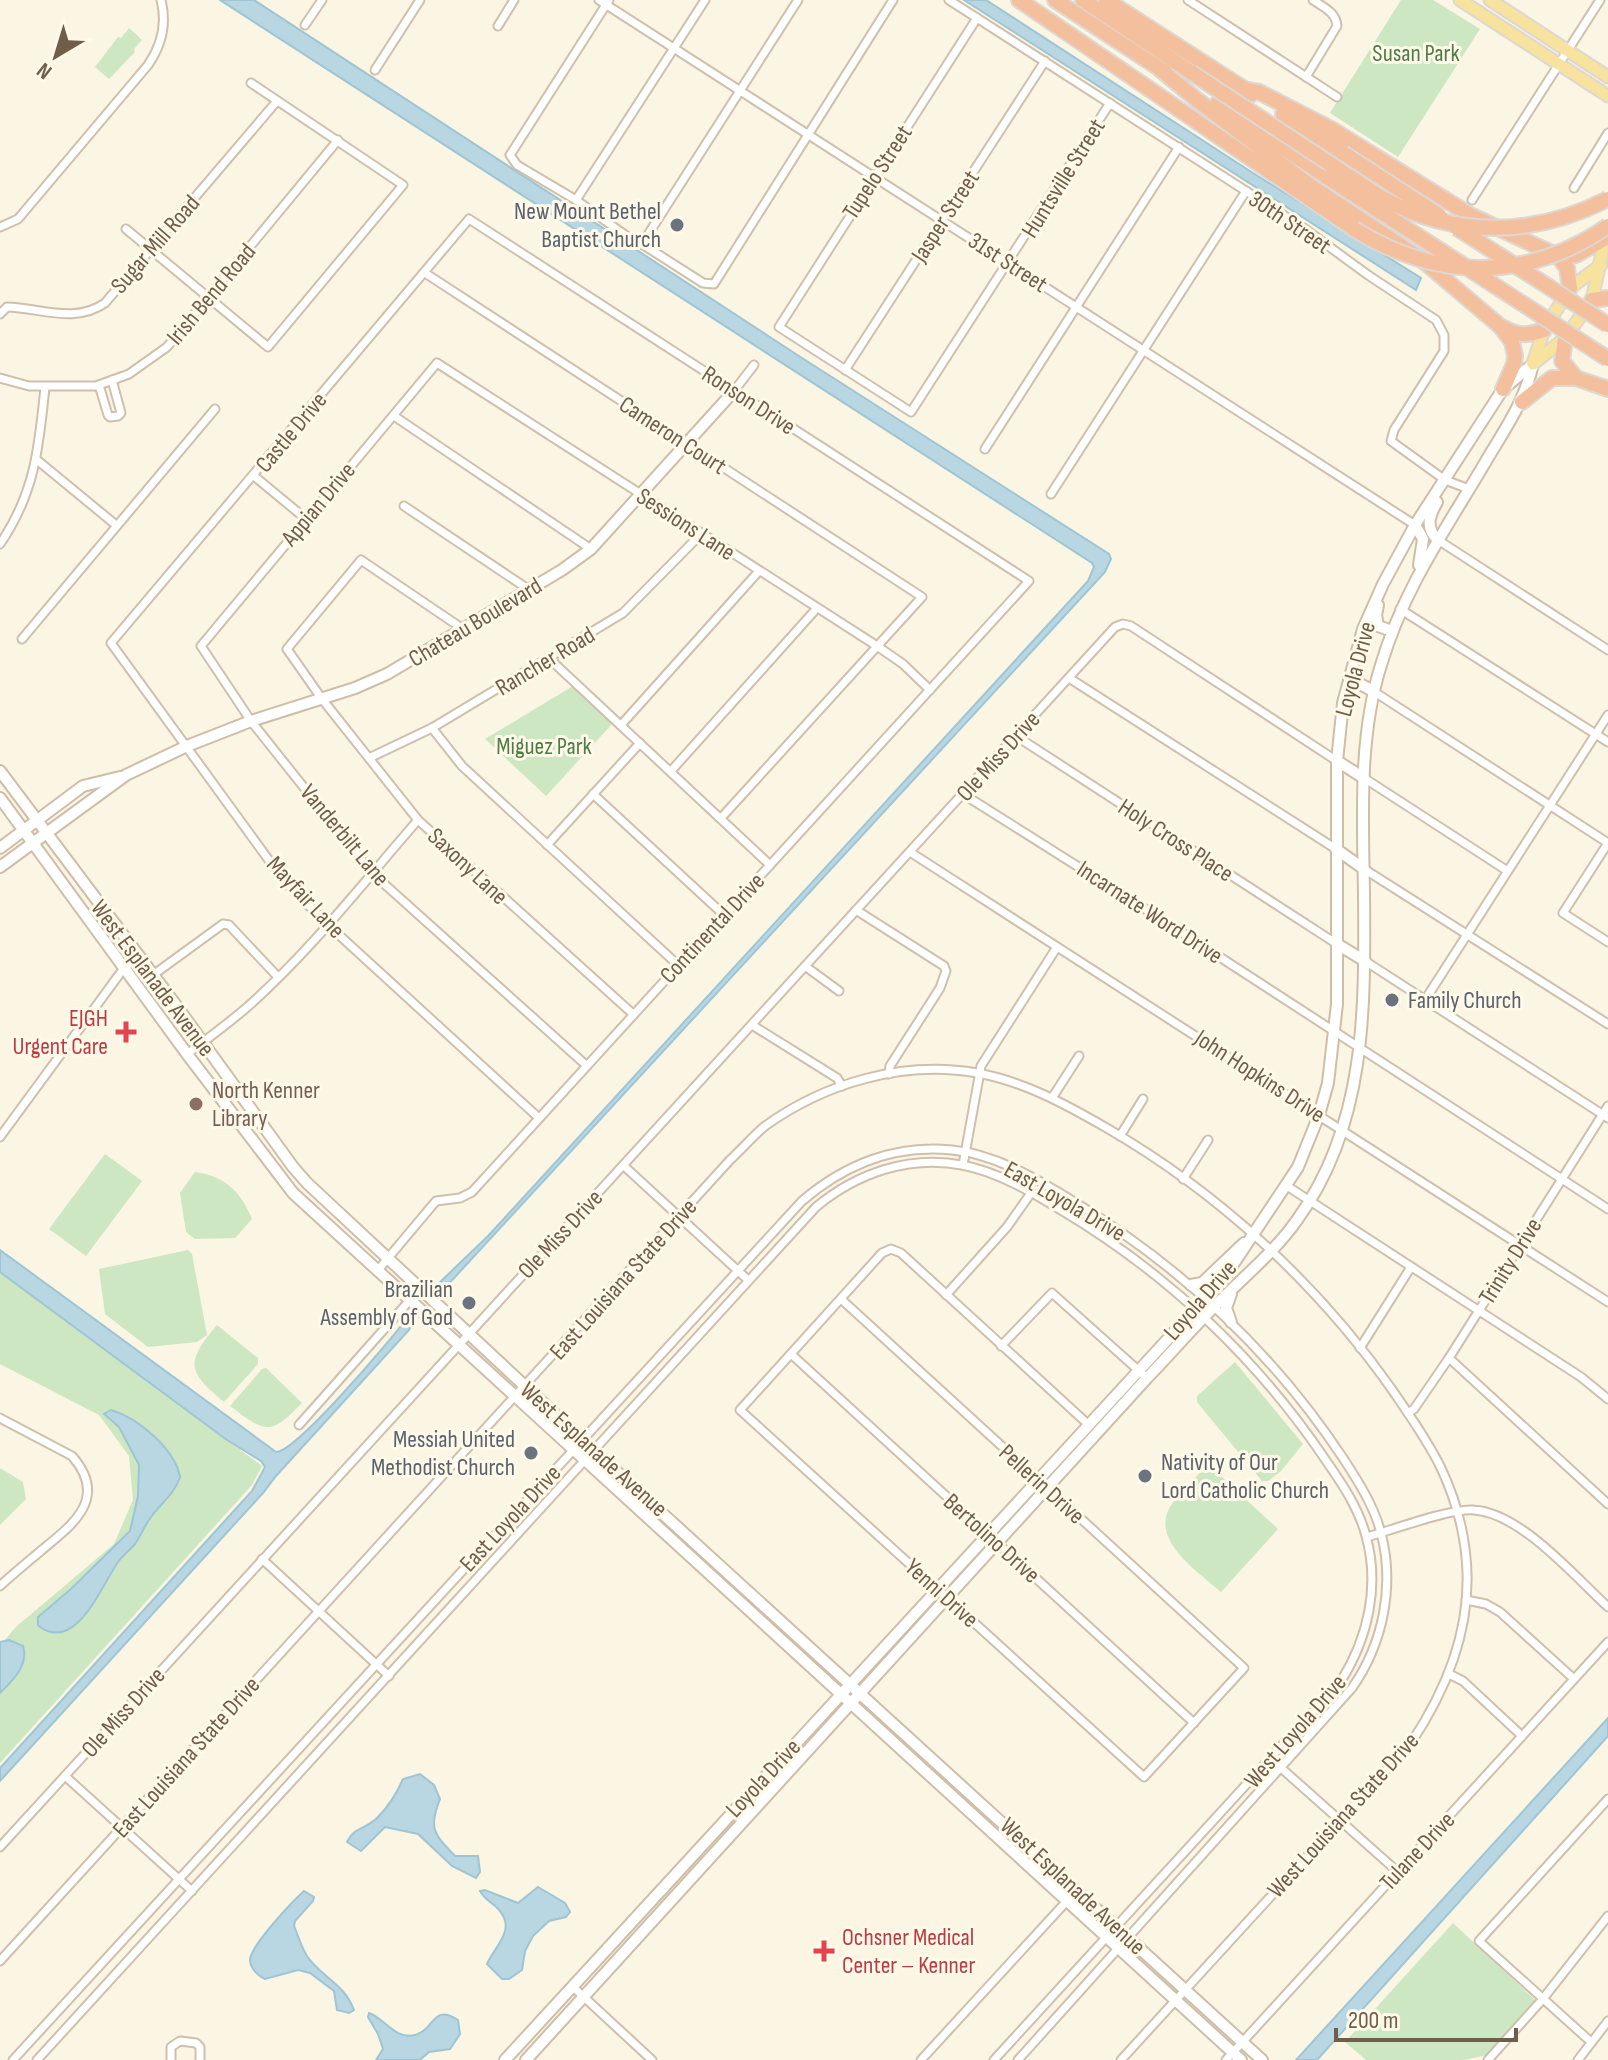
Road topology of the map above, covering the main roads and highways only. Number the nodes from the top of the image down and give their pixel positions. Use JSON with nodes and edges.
{"nodes":[{"id":1,"x":1019,"y":0,"type":"edge"},
{"id":2,"x":1055,"y":0,"type":"edge"},
{"id":3,"x":1083,"y":0,"type":"edge"},
{"id":4,"x":1106,"y":0,"type":"edge"},
{"id":5,"x":1460,"y":0,"type":"edge"},
{"id":6,"x":1491,"y":0,"type":"edge"},
{"id":7,"x":1496,"y":24,"type":"junction"},
{"id":8,"x":1547,"y":38,"type":"junction"},
{"id":9,"x":1160,"y":69,"type":"junction"},
{"id":10,"x":1608,"y":77,"type":"edge"},
{"id":11,"x":1247,"y":90,"type":"junction"},
{"id":12,"x":1608,"y":96,"type":"edge"},
{"id":13,"x":1608,"y":199,"type":"edge"},
{"id":14,"x":1607,"y":231,"type":"edge"},
{"id":15,"x":1558,"y":256,"type":"junction"},
{"id":16,"x":1604,"y":263,"type":"edge"},
{"id":17,"x":1570,"y":288,"type":"junction"},
{"id":18,"x":1608,"y":298,"type":"edge"},
{"id":19,"x":1592,"y":300,"type":"junction"},
{"id":20,"x":1608,"y":325,"type":"edge"},
{"id":21,"x":1501,"y":327,"type":"junction"},
{"id":22,"x":1544,"y":330,"type":"junction"},
{"id":23,"x":1565,"y":338,"type":"junction"},
{"id":24,"x":1608,"y":359,"type":"edge"},
{"id":25,"x":1533,"y":364,"type":"junction"},
{"id":26,"x":1576,"y":378,"type":"junction"},
{"id":27,"x":1503,"y":389,"type":"junction"},
{"id":28,"x":1608,"y":389,"type":"edge"},
{"id":29,"x":734,"y":391,"type":"road end"},
{"id":30,"x":1522,"y":402,"type":"junction"},
{"id":31,"x":1442,"y":484,"type":"junction"},
{"id":32,"x":1415,"y":525,"type":"junction"},
{"id":33,"x":1438,"y":540,"type":"junction"},
{"id":34,"x":1418,"y":571,"type":"junction"},
{"id":35,"x":1383,"y":584,"type":"junction"},
{"id":36,"x":1392,"y":631,"type":"junction"},
{"id":37,"x":1349,"y":678,"type":"junction"},
{"id":38,"x":1373,"y":691,"type":"junction"},
{"id":39,"x":1337,"y":761,"type":"junction"},
{"id":40,"x":0,"y":773,"type":"edge"},
{"id":41,"x":126,"y":775,"type":"junction"},
{"id":42,"x":1364,"y":778,"type":"junction"},
{"id":43,"x":83,"y":786,"type":"junction"},
{"id":44,"x":0,"y":798,"type":"edge"},
{"id":45,"x":94,"y":800,"type":"junction"},
{"id":46,"x":38,"y":819,"type":"junction"},
{"id":47,"x":23,"y":830,"type":"junction"},
{"id":48,"x":47,"y":832,"type":"junction"},
{"id":49,"x":33,"y":843,"type":"junction"},
{"id":50,"x":0,"y":848,"type":"edge"},
{"id":51,"x":1336,"y":849,"type":"junction"},
{"id":52,"x":0,"y":867,"type":"edge"},
{"id":53,"x":1364,"y":869,"type":"junction"},
{"id":54,"x":53,"y":871,"type":"junction"},
{"id":55,"x":86,"y":886,"type":"junction"},
{"id":56,"x":69,"y":892,"type":"junction"},
{"id":57,"x":95,"y":899,"type":"junction"},
{"id":58,"x":83,"y":911,"type":"junction"},
{"id":59,"x":121,"y":933,"type":"junction"},
{"id":60,"x":1337,"y":944,"type":"junction"},
{"id":61,"x":1365,"y":961,"type":"junction"},
{"id":62,"x":160,"y":985,"type":"junction"},
{"id":63,"x":146,"y":999,"type":"junction"},
{"id":64,"x":182,"y":1014,"type":"junction"},
{"id":65,"x":165,"y":1024,"type":"junction"},
{"id":66,"x":326,"y":1201,"type":"junction"},
{"id":67,"x":306,"y":1205,"type":"junction"},
{"id":68,"x":360,"y":1232,"type":"junction"},
{"id":69,"x":1254,"y":1234,"type":"junction"},
{"id":70,"x":355,"y":1250,"type":"junction"},
{"id":71,"x":1191,"y":1285,"type":"road end"},
{"id":72,"x":1236,"y":1286,"type":"junction"},
{"id":73,"x":1231,"y":1322,"type":"road end"},
{"id":74,"x":630,"y":1484,"type":"junction"},
{"id":75,"x":622,"y":1494,"type":"junction"},
{"id":76,"x":683,"y":1531,"type":"junction"},
{"id":77,"x":674,"y":1542,"type":"junction"},
{"id":78,"x":732,"y":1576,"type":"junction"},
{"id":79,"x":723,"y":1586,"type":"junction"},
{"id":80,"x":781,"y":1620,"type":"junction"},
{"id":81,"x":772,"y":1630,"type":"junction"},
{"id":82,"x":869,"y":1663,"type":"junction"},
{"id":83,"x":879,"y":1672,"type":"junction"},
{"id":84,"x":850,"y":1684,"type":"junction"},
{"id":85,"x":841,"y":1693,"type":"junction"},
{"id":86,"x":860,"y":1693,"type":"junction"},
{"id":87,"x":851,"y":1702,"type":"junction"},
{"id":88,"x":650,"y":1900,"type":"junction"},
{"id":89,"x":662,"y":1911,"type":"junction"},
{"id":90,"x":1233,"y":2057,"type":"edge"},
{"id":91,"x":505,"y":2060,"type":"edge"},
{"id":92,"x":526,"y":2060,"type":"edge"},
{"id":93,"x":1262,"y":2060,"type":"edge"}],
"edges":[{"from":1,"to":14,"type":"highway","bridge":true},
{"from":2,"to":9,"type":"highway"},
{"from":3,"to":13,"type":"highway","bridge":true},
{"from":4,"to":11,"type":"highway"},
{"from":5,"to":7,"type":"main road"},
{"from":6,"to":8,"type":"main road"},
{"from":7,"to":8,"type":"main road"},
{"from":7,"to":12,"type":"main road"},
{"from":8,"to":10,"type":"main road"},
{"from":9,"to":21,"type":"highway"},
{"from":9,"to":24,"type":"highway","bridge":true},
{"from":11,"to":15,"type":"highway"},
{"from":11,"to":20,"type":"highway","bridge":true},
{"from":14,"to":15,"type":"highway"},
{"from":14,"to":16,"type":"main road","name":"Loyola Drive"},
{"from":15,"to":17,"type":"highway"},
{"from":16,"to":17,"type":"main road","name":"Loyola Drive"},
{"from":16,"to":19,"type":"main road","name":"Loyola Drive"},
{"from":17,"to":22,"type":"main road","name":"Loyola Drive"},
{"from":18,"to":19,"type":"highway"},
{"from":19,"to":23,"type":"main road","name":"Loyola Drive"},
{"from":21,"to":22,"type":"highway"},
{"from":21,"to":27,"type":"highway"},
{"from":22,"to":25,"type":"main road","name":"Loyola Drive"},
{"from":23,"to":25,"type":"main road","name":"Loyola Drive"},
{"from":23,"to":26,"type":"highway"},
{"from":25,"to":27,"type":"main road","name":"Loyola Drive"},
{"from":25,"to":30,"type":"main road","name":"Loyola Drive"},
{"from":26,"to":28,"type":"highway"},
{"from":26,"to":30,"type":"highway"},
{"from":27,"to":31,"type":"main road","name":"Loyola Drive"},
{"from":29,"to":41,"type":"main road","name":"Chateau Boulevard"},
{"from":30,"to":33,"type":"main road","name":"Loyola Drive"},
{"from":31,"to":32,"type":"main road","name":"Loyola Drive"},
{"from":31,"to":33,"type":"main road"},
{"from":32,"to":34,"type":"main road"},
{"from":32,"to":35,"type":"main road","name":"Loyola Drive"},
{"from":33,"to":34,"type":"main road","name":"Loyola Drive"},
{"from":34,"to":36,"type":"main road","name":"Loyola Drive"},
{"from":35,"to":36,"type":"main road"},
{"from":35,"to":37,"type":"main road","name":"Loyola Drive"},
{"from":36,"to":38,"type":"main road","name":"Loyola Drive"},
{"from":37,"to":38,"type":"main road"},
{"from":37,"to":39,"type":"main road","name":"Loyola Drive"},
{"from":38,"to":42,"type":"main road","name":"Loyola Drive"},
{"from":39,"to":42,"type":"main road"},
{"from":39,"to":51,"type":"main road","name":"Loyola Drive"},
{"from":40,"to":46,"type":"main road","name":"West Esplanade Avenue"},
{"from":41,"to":43,"type":"main road","name":"Chateau Boulevard"},
{"from":41,"to":45,"type":"main road","name":"Chateau Boulevard"},
{"from":42,"to":53,"type":"main road","name":"Loyola Drive"},
{"from":43,"to":45,"type":"main road"},
{"from":43,"to":46,"type":"main road","name":"Chateau Boulevard"},
{"from":44,"to":47,"type":"main road","name":"West Esplanade Avenue"},
{"from":45,"to":48,"type":"main road","name":"Chateau Boulevard"},
{"from":46,"to":47,"type":"main road","name":"Chateau Boulevard"},
{"from":46,"to":48,"type":"main road","name":"West Esplanade Avenue"},
{"from":47,"to":49,"type":"main road","name":"West Esplanade Avenue"},
{"from":47,"to":50,"type":"main road","name":"Chateau Boulevard"},
{"from":48,"to":49,"type":"main road","name":"Chateau Boulevard"},
{"from":48,"to":55,"type":"main road","name":"West Esplanade Avenue"},
{"from":49,"to":52,"type":"main road","name":"Chateau Boulevard"},
{"from":49,"to":54,"type":"main road","name":"West Esplanade Avenue"},
{"from":51,"to":53,"type":"main road"},
{"from":51,"to":60,"type":"main road","name":"Loyola Drive"},
{"from":53,"to":61,"type":"main road","name":"Loyola Drive"},
{"from":54,"to":55,"type":"main road"},
{"from":54,"to":56,"type":"main road","name":"West Esplanade Avenue"},
{"from":55,"to":57,"type":"main road","name":"West Esplanade Avenue"},
{"from":56,"to":57,"type":"main road"},
{"from":56,"to":58,"type":"main road","name":"West Esplanade Avenue"},
{"from":57,"to":59,"type":"main road","name":"West Esplanade Avenue"},
{"from":58,"to":59,"type":"main road"},
{"from":58,"to":63,"type":"main road","name":"West Esplanade Avenue"},
{"from":59,"to":62,"type":"main road","name":"West Esplanade Avenue"},
{"from":60,"to":61,"type":"main road"},
{"from":60,"to":69,"type":"main road","name":"Loyola Drive"},
{"from":61,"to":72,"type":"main road","name":"Loyola Drive"},
{"from":62,"to":63,"type":"main road"},
{"from":62,"to":64,"type":"main road","name":"West Esplanade Avenue"},
{"from":63,"to":65,"type":"main road","name":"West Esplanade Avenue"},
{"from":64,"to":65,"type":"main road"},
{"from":64,"to":66,"type":"main road","name":"West Esplanade Avenue"},
{"from":65,"to":67,"type":"main road","name":"West Esplanade Avenue"},
{"from":66,"to":67,"type":"main road"},
{"from":66,"to":68,"type":"main road","name":"West Esplanade Avenue"},
{"from":67,"to":70,"type":"main road","name":"West Esplanade Avenue"},
{"from":68,"to":70,"type":"main road"},
{"from":68,"to":74,"type":"main road","name":"West Esplanade Avenue"},
{"from":69,"to":71,"type":"main road"},
{"from":69,"to":82,"type":"main road","name":"Loyola Drive"},
{"from":70,"to":75,"type":"main road","name":"West Esplanade Avenue"},
{"from":72,"to":73,"type":"main road"},
{"from":72,"to":83,"type":"main road","name":"Loyola Drive"},
{"from":74,"to":75,"type":"main road"},
{"from":74,"to":76,"type":"main road","name":"West Esplanade Avenue"},
{"from":75,"to":77,"type":"main road","name":"West Esplanade Avenue"},
{"from":76,"to":77,"type":"main road"},
{"from":76,"to":78,"type":"main road","name":"West Esplanade Avenue"},
{"from":77,"to":79,"type":"main road","name":"West Esplanade Avenue"},
{"from":78,"to":79,"type":"main road"},
{"from":78,"to":80,"type":"main road","name":"West Esplanade Avenue"},
{"from":79,"to":81,"type":"main road","name":"West Esplanade Avenue"},
{"from":80,"to":81,"type":"main road"},
{"from":80,"to":84,"type":"main road","name":"West Esplanade Avenue"},
{"from":81,"to":85,"type":"main road","name":"West Esplanade Avenue"},
{"from":82,"to":83,"type":"main road"},
{"from":82,"to":84,"type":"main road","name":"Loyola Drive"},
{"from":83,"to":86,"type":"main road","name":"Loyola Drive"},
{"from":84,"to":85,"type":"main road","name":"Loyola Drive"},
{"from":84,"to":86,"type":"main road","name":"West Esplanade Avenue"},
{"from":85,"to":87,"type":"main road","name":"West Esplanade Avenue"},
{"from":85,"to":88,"type":"main road","name":"Loyola Drive"},
{"from":86,"to":87,"type":"main road","name":"Loyola Drive"},
{"from":86,"to":93,"type":"main road","name":"West Esplanade Avenue"},
{"from":87,"to":89,"type":"main road","name":"Loyola Drive"},
{"from":87,"to":90,"type":"main road","name":"West Esplanade Avenue"},
{"from":88,"to":89,"type":"main road"},
{"from":88,"to":91,"type":"main road","name":"Loyola Drive"},
{"from":89,"to":92,"type":"main road","name":"Loyola Drive"}]}
